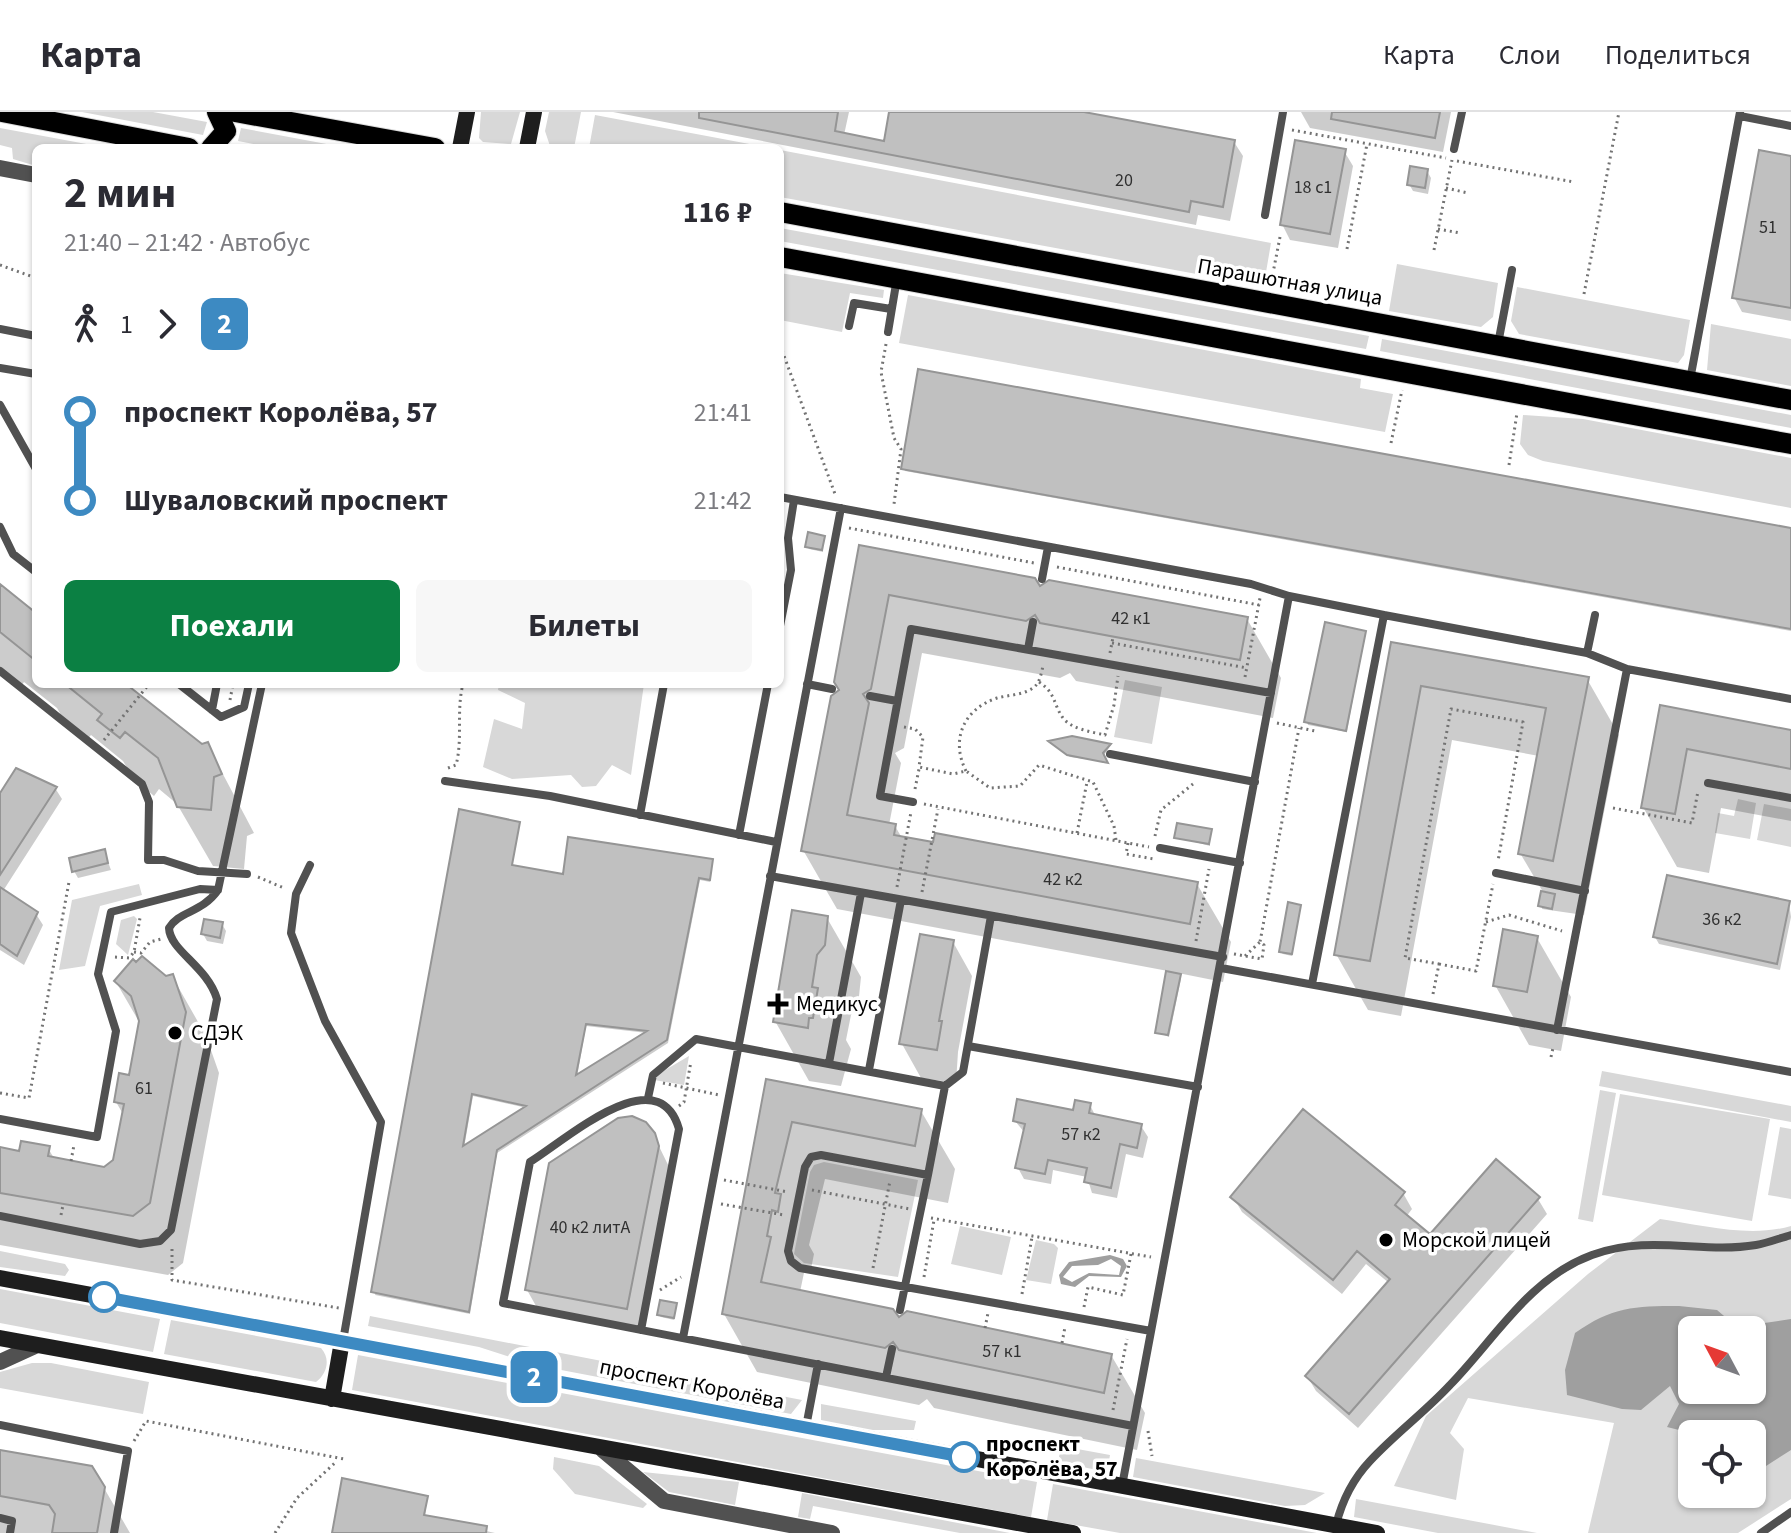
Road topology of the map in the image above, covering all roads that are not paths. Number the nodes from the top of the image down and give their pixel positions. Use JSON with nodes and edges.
{"nodes":[{"id":1,"x":2,"y":112,"type":"edge"},
{"id":2,"x":217,"y":112,"type":"edge"},
{"id":3,"x":235,"y":112,"type":"edge"},
{"id":4,"x":467,"y":112,"type":"edge"},
{"id":5,"x":534,"y":112,"type":"edge"},
{"id":6,"x":1283,"y":112,"type":"edge"},
{"id":7,"x":1462,"y":112,"type":"edge"},
{"id":8,"x":1740,"y":114,"type":"edge"},
{"id":9,"x":1791,"y":126,"type":"edge"},
{"id":10,"x":168,"y":144,"type":"edge"},
{"id":11,"x":215,"y":144,"type":"edge"},
{"id":12,"x":413,"y":144,"type":"edge"},
{"id":13,"x":461,"y":144,"type":"edge"},
{"id":14,"x":528,"y":144,"type":"edge"},
{"id":15,"x":1454,"y":149,"type":"road end"},
{"id":16,"x":0,"y":168,"type":"edge"},
{"id":17,"x":32,"y":174,"type":"edge"},
{"id":18,"x":784,"y":213,"type":"edge"},
{"id":19,"x":1265,"y":215,"type":"dead end"},
{"id":20,"x":784,"y":258,"type":"edge"},
{"id":21,"x":1512,"y":270,"type":"dead end"},
{"id":22,"x":897,"y":277,"type":"junction"},
{"id":23,"x":891,"y":309,"type":"junction"},
{"id":24,"x":849,"y":326,"type":"dead end"},
{"id":25,"x":0,"y":329,"type":"edge"},
{"id":26,"x":888,"y":332,"type":"dead end"},
{"id":27,"x":32,"y":335,"type":"edge"},
{"id":28,"x":1497,"y":345,"type":"junction"},
{"id":29,"x":0,"y":368,"type":"edge"},
{"id":30,"x":32,"y":373,"type":"edge"},
{"id":31,"x":1690,"y":381,"type":"junction"},
{"id":32,"x":1791,"y":400,"type":"edge"},
{"id":33,"x":0,"y":405,"type":"edge"},
{"id":34,"x":1791,"y":444,"type":"edge"},
{"id":35,"x":32,"y":462,"type":"edge"},
{"id":36,"x":784,"y":498,"type":"edge"},
{"id":37,"x":794,"y":500,"type":"junction"},
{"id":38,"x":841,"y":508,"type":"junction"},
{"id":39,"x":0,"y":527,"type":"edge"},
{"id":40,"x":1048,"y":547,"type":"junction"},
{"id":41,"x":32,"y":569,"type":"edge"},
{"id":42,"x":1042,"y":579,"type":"dead end"},
{"id":43,"x":1289,"y":596,"type":"junction"},
{"id":44,"x":784,"y":606,"type":"edge"},
{"id":45,"x":1384,"y":615,"type":"junction"},
{"id":46,"x":1595,"y":615,"type":"dead end"},
{"id":47,"x":1033,"y":622,"type":"dead end"},
{"id":48,"x":1028,"y":649,"type":"junction"},
{"id":49,"x":1587,"y":653,"type":"junction"},
{"id":50,"x":1627,"y":669,"type":"junction"},
{"id":51,"x":0,"y":671,"type":"edge"},
{"id":52,"x":807,"y":684,"type":"junction"},
{"id":53,"x":184,"y":688,"type":"edge"},
{"id":54,"x":216,"y":688,"type":"edge"},
{"id":55,"x":248,"y":688,"type":"edge"},
{"id":56,"x":261,"y":688,"type":"edge"},
{"id":57,"x":663,"y":688,"type":"edge"},
{"id":58,"x":767,"y":688,"type":"edge"},
{"id":59,"x":832,"y":689,"type":"dead end"},
{"id":60,"x":1271,"y":693,"type":"junction"},
{"id":61,"x":870,"y":696,"type":"dead end"},
{"id":62,"x":1791,"y":699,"type":"edge"},
{"id":63,"x":897,"y":701,"type":"junction"},
{"id":64,"x":212,"y":710,"type":"junction"},
{"id":65,"x":1110,"y":754,"type":"dead end"},
{"id":66,"x":445,"y":781,"type":"road end"},
{"id":67,"x":1255,"y":782,"type":"junction"},
{"id":68,"x":1704,"y":782,"type":"road end"},
{"id":69,"x":1791,"y":798,"type":"edge"},
{"id":70,"x":913,"y":802,"type":"road end"},
{"id":71,"x":640,"y":815,"type":"junction"},
{"id":72,"x":739,"y":835,"type":"junction"},
{"id":73,"x":776,"y":842,"type":"junction"},
{"id":74,"x":1160,"y":848,"type":"dead end"},
{"id":75,"x":1240,"y":863,"type":"junction"},
{"id":76,"x":310,"y":865,"type":"dead end"},
{"id":77,"x":224,"y":870,"type":"junction"},
{"id":78,"x":1496,"y":873,"type":"road end"},
{"id":79,"x":247,"y":874,"type":"road end"},
{"id":80,"x":770,"y":876,"type":"junction"},
{"id":81,"x":218,"y":890,"type":"junction"},
{"id":82,"x":1585,"y":891,"type":"junction"},
{"id":83,"x":861,"y":893,"type":"junction"},
{"id":84,"x":898,"y":899,"type":"junction"},
{"id":85,"x":991,"y":916,"type":"junction"},
{"id":86,"x":1223,"y":957,"type":"junction"},
{"id":87,"x":1221,"y":968,"type":"junction"},
{"id":88,"x":1312,"y":984,"type":"junction"},
{"id":89,"x":1557,"y":1030,"type":"junction"},
{"id":90,"x":968,"y":1046,"type":"junction"},
{"id":91,"x":739,"y":1047,"type":"junction"},
{"id":92,"x":829,"y":1063,"type":"junction"},
{"id":93,"x":869,"y":1070,"type":"junction"},
{"id":94,"x":1791,"y":1072,"type":"edge"},
{"id":95,"x":945,"y":1086,"type":"junction"},
{"id":96,"x":1198,"y":1087,"type":"junction"},
{"id":97,"x":648,"y":1098,"type":"junction"},
{"id":98,"x":0,"y":1119,"type":"edge"},
{"id":99,"x":927,"y":1180,"type":"junction"},
{"id":100,"x":0,"y":1216,"type":"edge"},
{"id":101,"x":1791,"y":1235,"type":"edge"},
{"id":102,"x":0,"y":1278,"type":"edge"},
{"id":103,"x":905,"y":1286,"type":"junction"},
{"id":104,"x":900,"y":1310,"type":"dead end"},
{"id":105,"x":641,"y":1330,"type":"junction"},
{"id":106,"x":1151,"y":1331,"type":"junction"},
{"id":107,"x":0,"y":1338,"type":"edge"},
{"id":108,"x":683,"y":1338,"type":"junction"},
{"id":109,"x":342,"y":1341,"type":"junction"},
{"id":110,"x":35,"y":1346,"type":"junction"},
{"id":111,"x":892,"y":1349,"type":"dead end"},
{"id":112,"x":0,"y":1362,"type":"edge"},
{"id":113,"x":818,"y":1364,"type":"junction"},
{"id":114,"x":886,"y":1377,"type":"junction"},
{"id":115,"x":332,"y":1399,"type":"junction"},
{"id":116,"x":0,"y":1425,"type":"edge"},
{"id":117,"x":1133,"y":1426,"type":"junction"},
{"id":118,"x":806,"y":1428,"type":"junction"},
{"id":119,"x":603,"y":1450,"type":"junction"},
{"id":120,"x":1122,"y":1486,"type":"junction"},
{"id":121,"x":1791,"y":1512,"type":"edge"},
{"id":122,"x":0,"y":1518,"type":"edge"},
{"id":123,"x":1336,"y":1525,"type":"junction"},
{"id":124,"x":10,"y":1533,"type":"edge"},
{"id":125,"x":114,"y":1533,"type":"edge"},
{"id":126,"x":832,"y":1533,"type":"edge"},
{"id":127,"x":1073,"y":1533,"type":"edge"},
{"id":128,"x":1377,"y":1533,"type":"edge"},
{"id":129,"x":1761,"y":1533,"type":"edge"}],
"edges":[{"from":1,"to":10,"type":"main road"},
{"from":2,"to":11,"type":"main road"},
{"from":3,"to":12,"type":"main road"},
{"from":4,"to":13,"type":"street"},
{"from":5,"to":14,"type":"street"},
{"from":6,"to":19,"type":"lane"},
{"from":7,"to":15,"type":"lane"},
{"from":8,"to":9,"type":"lane"},
{"from":8,"to":31,"type":"lane"},
{"from":16,"to":17,"type":"street"},
{"from":18,"to":28,"type":"main road","name":"Парашютная улица"},
{"from":20,"to":22,"type":"main road"},
{"from":21,"to":28,"type":"lane"},
{"from":22,"to":23,"type":"lane"},
{"from":22,"to":34,"type":"main road"},
{"from":23,"to":24,"type":"lane"},
{"from":23,"to":26,"type":"lane"},
{"from":25,"to":27,"type":"lane"},
{"from":28,"to":31,"type":"main road","name":"Парашютная улица"},
{"from":29,"to":30,"type":"lane"},
{"from":31,"to":32,"type":"main road","name":"Парашютная улица"},
{"from":33,"to":35,"type":"lane"},
{"from":36,"to":37,"type":"lane"},
{"from":37,"to":38,"type":"lane"},
{"from":37,"to":44,"type":"lane"},
{"from":38,"to":40,"type":"lane"},
{"from":38,"to":52,"type":"lane"},
{"from":39,"to":41,"type":"lane"},
{"from":40,"to":42,"type":"lane"},
{"from":40,"to":43,"type":"lane"},
{"from":43,"to":45,"type":"lane"},
{"from":43,"to":60,"type":"lane"},
{"from":45,"to":49,"type":"lane"},
{"from":45,"to":88,"type":"lane"},
{"from":46,"to":49,"type":"lane"},
{"from":47,"to":48,"type":"lane"},
{"from":48,"to":60,"type":"lane"},
{"from":48,"to":63,"type":"lane"},
{"from":49,"to":50,"type":"lane"},
{"from":50,"to":62,"type":"lane"},
{"from":50,"to":82,"type":"lane"},
{"from":51,"to":77,"type":"lane"},
{"from":52,"to":59,"type":"lane"},
{"from":52,"to":73,"type":"lane"},
{"from":53,"to":64,"type":"lane"},
{"from":54,"to":64,"type":"lane"},
{"from":55,"to":64,"type":"lane"},
{"from":56,"to":77,"type":"lane"},
{"from":57,"to":71,"type":"lane"},
{"from":58,"to":72,"type":"lane"},
{"from":60,"to":67,"type":"lane"},
{"from":61,"to":63,"type":"lane"},
{"from":63,"to":70,"type":"lane"},
{"from":65,"to":67,"type":"lane"},
{"from":66,"to":71,"type":"lane"},
{"from":67,"to":75,"type":"lane"},
{"from":68,"to":69,"type":"lane"},
{"from":71,"to":72,"type":"lane"},
{"from":72,"to":73,"type":"lane"},
{"from":73,"to":80,"type":"lane"},
{"from":74,"to":75,"type":"lane"},
{"from":75,"to":86,"type":"lane"},
{"from":76,"to":109,"type":"lane"},
{"from":77,"to":79,"type":"lane"},
{"from":77,"to":81,"type":"lane"},
{"from":78,"to":82,"type":"lane"},
{"from":80,"to":83,"type":"lane"},
{"from":80,"to":91,"type":"lane"},
{"from":81,"to":98,"type":"lane"},
{"from":81,"to":100,"type":"lane"},
{"from":82,"to":89,"type":"lane"},
{"from":83,"to":84,"type":"lane"},
{"from":83,"to":92,"type":"lane"},
{"from":84,"to":85,"type":"lane"},
{"from":84,"to":93,"type":"lane"},
{"from":85,"to":86,"type":"lane"},
{"from":85,"to":90,"type":"lane"},
{"from":86,"to":87,"type":"lane"},
{"from":87,"to":88,"type":"lane"},
{"from":87,"to":96,"type":"lane"},
{"from":88,"to":89,"type":"lane"},
{"from":89,"to":94,"type":"lane"},
{"from":90,"to":95,"type":"lane"},
{"from":90,"to":96,"type":"lane"},
{"from":91,"to":92,"type":"lane"},
{"from":91,"to":97,"type":"lane"},
{"from":91,"to":108,"type":"lane"},
{"from":92,"to":93,"type":"lane"},
{"from":93,"to":95,"type":"lane"},
{"from":95,"to":99,"type":"lane"},
{"from":96,"to":106,"type":"lane"},
{"from":97,"to":105,"type":"lane"},
{"from":97,"to":105,"type":"lane"},
{"from":99,"to":103,"type":"lane"},
{"from":99,"to":103,"type":"lane"},
{"from":101,"to":123,"type":"lane"},
{"from":102,"to":109,"type":"street","name":"проспект Королёва"},
{"from":103,"to":104,"type":"lane"},
{"from":103,"to":106,"type":"lane"},
{"from":105,"to":108,"type":"lane"},
{"from":106,"to":117,"type":"lane"},
{"from":107,"to":110,"type":"street"},
{"from":108,"to":113,"type":"lane"},
{"from":109,"to":115,"type":"street"},
{"from":109,"to":118,"type":"street","name":"проспект Королёва"},
{"from":110,"to":112,"type":"street"},
{"from":110,"to":115,"type":"street"},
{"from":111,"to":114,"type":"lane"},
{"from":113,"to":114,"type":"lane"},
{"from":113,"to":118,"type":"lane"},
{"from":114,"to":117,"type":"lane"},
{"from":115,"to":119,"type":"street"},
{"from":116,"to":125,"type":"lane"},
{"from":117,"to":120,"type":"lane"},
{"from":118,"to":120,"type":"street","name":"проспект Королёва"},
{"from":119,"to":126,"type":"street"},
{"from":119,"to":127,"type":"street"},
{"from":120,"to":123,"type":"street","name":"проспект Королёва"},
{"from":121,"to":129,"type":"lane"},
{"from":122,"to":124,"type":"lane"},
{"from":123,"to":128,"type":"street","name":"проспект Королёва"}]}
